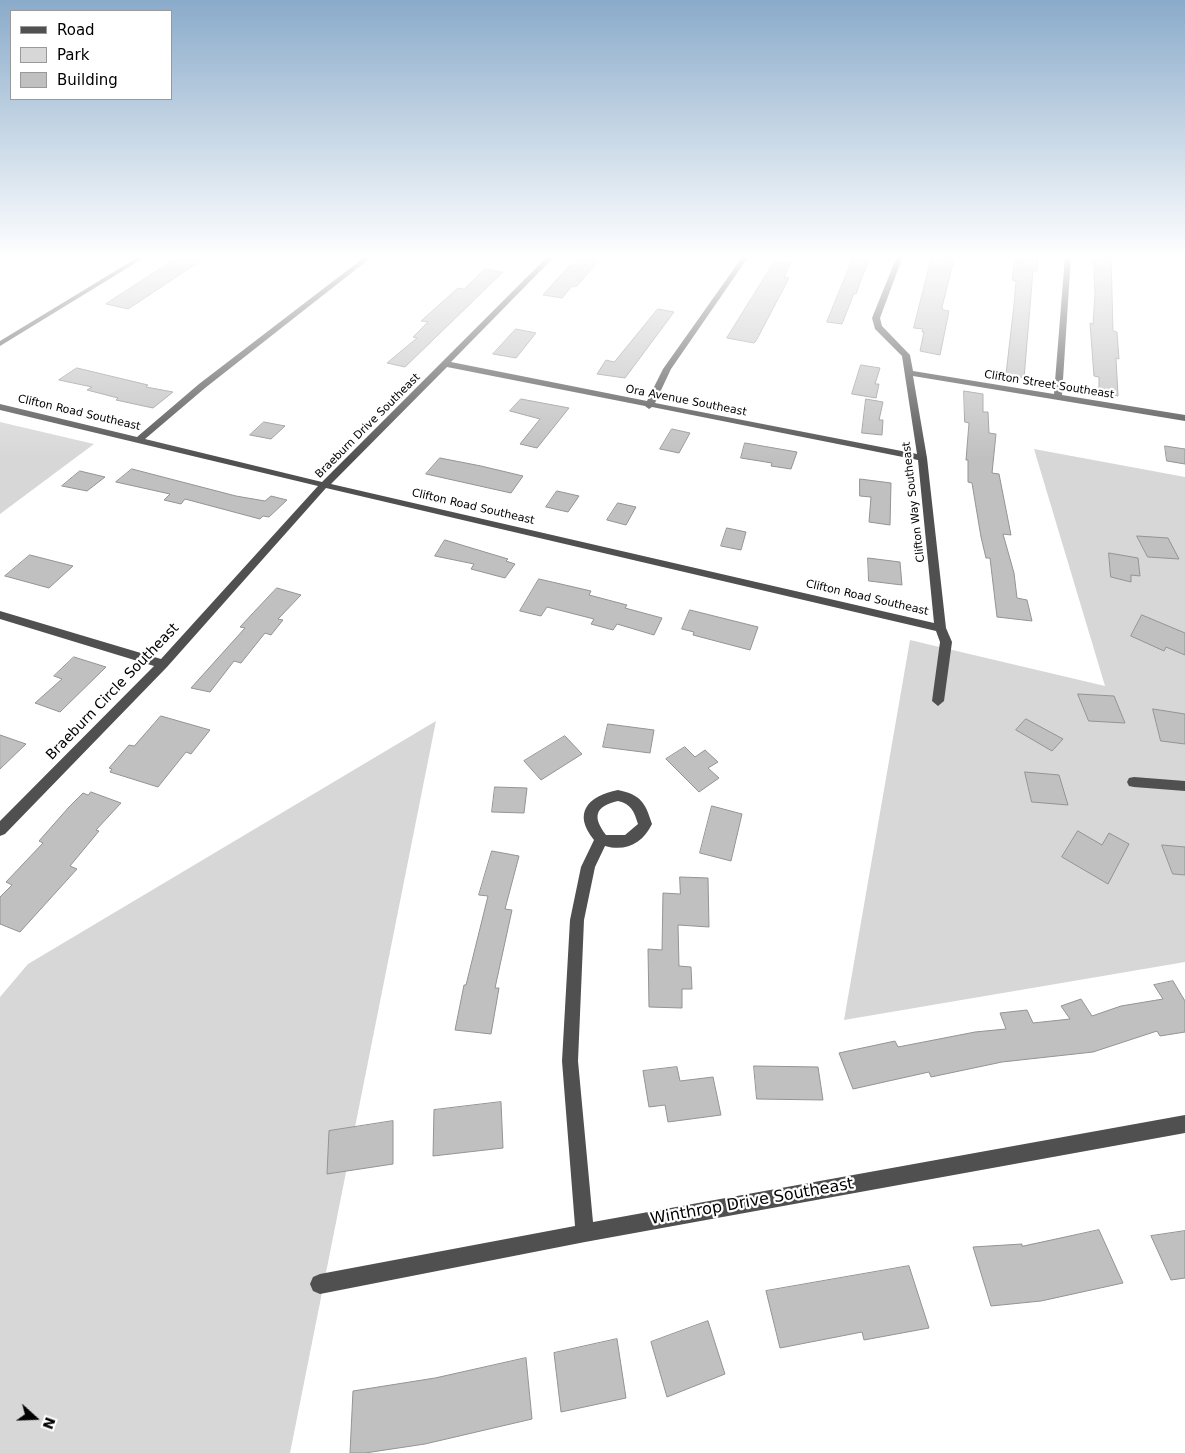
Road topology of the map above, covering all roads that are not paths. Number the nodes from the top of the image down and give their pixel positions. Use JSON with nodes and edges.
{"nodes":[{"id":1,"x":33,"y":324,"type":"edge"},
{"id":2,"x":282,"y":324,"type":"edge"},
{"id":3,"x":485,"y":324,"type":"edge"},
{"id":4,"x":699,"y":324,"type":"edge"},
{"id":5,"x":877,"y":324,"type":"edge"},
{"id":6,"x":1063,"y":324,"type":"edge"},
{"id":7,"x":0,"y":344,"type":"edge"},
{"id":8,"x":446,"y":364,"type":"junction"},
{"id":9,"x":910,"y":373,"type":"junction"},
{"id":10,"x":1058,"y":398,"type":"junction"},
{"id":11,"x":649,"y":406,"type":"junction"},
{"id":12,"x":0,"y":407,"type":"edge"},
{"id":13,"x":1185,"y":418,"type":"edge"},
{"id":14,"x":139,"y":440,"type":"junction"},
{"id":15,"x":922,"y":458,"type":"junction"},
{"id":16,"x":324,"y":485,"type":"junction"},
{"id":17,"x":244,"y":574,"type":"joint"},
{"id":18,"x":0,"y":614,"type":"edge"},
{"id":19,"x":940,"y":628,"type":"junction"},
{"id":20,"x":162,"y":664,"type":"junction"},
{"id":21,"x":938,"y":701,"type":"dead end"},
{"id":22,"x":1134,"y":782,"type":"dead end"},
{"id":23,"x":1185,"y":786,"type":"edge"},
{"id":24,"x":0,"y":830,"type":"edge"},
{"id":25,"x":601,"y":839,"type":"dead end"},
{"id":26,"x":1185,"y":1124,"type":"edge"},
{"id":27,"x":585,"y":1232,"type":"junction"},
{"id":28,"x":320,"y":1284,"type":"dead end"}],
"edges":[{"from":1,"to":7,"type":"street"},
{"from":2,"to":14,"type":"street"},
{"from":3,"to":8,"type":"street","name":"Braeburn Drive Southeast"},
{"from":4,"to":11,"type":"street"},
{"from":5,"to":9,"type":"street","name":"Clifton Way Southeast"},
{"from":6,"to":10,"type":"street"},
{"from":8,"to":11,"type":"street","name":"Ora Avenue Southeast"},
{"from":8,"to":16,"type":"street","name":"Braeburn Drive Southeast"},
{"from":9,"to":10,"type":"street","name":"Clifton Street Southeast"},
{"from":9,"to":15,"type":"street","name":"Clifton Way Southeast"},
{"from":10,"to":13,"type":"street","name":"Clifton Street Southeast"},
{"from":11,"to":15,"type":"street","name":"Ora Avenue Southeast"},
{"from":12,"to":14,"type":"street","name":"Clifton Road Southeast"},
{"from":14,"to":16,"type":"street","name":"Clifton Road Southeast"},
{"from":15,"to":19,"type":"street","name":"Clifton Way Southeast"},
{"from":16,"to":17,"type":"street","name":"Braeburn Drive Southeast"},
{"from":16,"to":19,"type":"street","name":"Clifton Road Southeast"},
{"from":17,"to":20,"type":"street","name":"Braeburn Circle Southeast"},
{"from":18,"to":20,"type":"street"},
{"from":19,"to":21,"type":"street","name":"Clifton Way Southeast"},
{"from":20,"to":24,"type":"street","name":"Braeburn Circle Southeast"},
{"from":22,"to":23,"type":"street"},
{"from":25,"to":27,"type":"street"},
{"from":26,"to":27,"type":"street","name":"Winthrop Drive Southeast"},
{"from":27,"to":28,"type":"street","name":"Winthrop Drive Southeast"}]}
